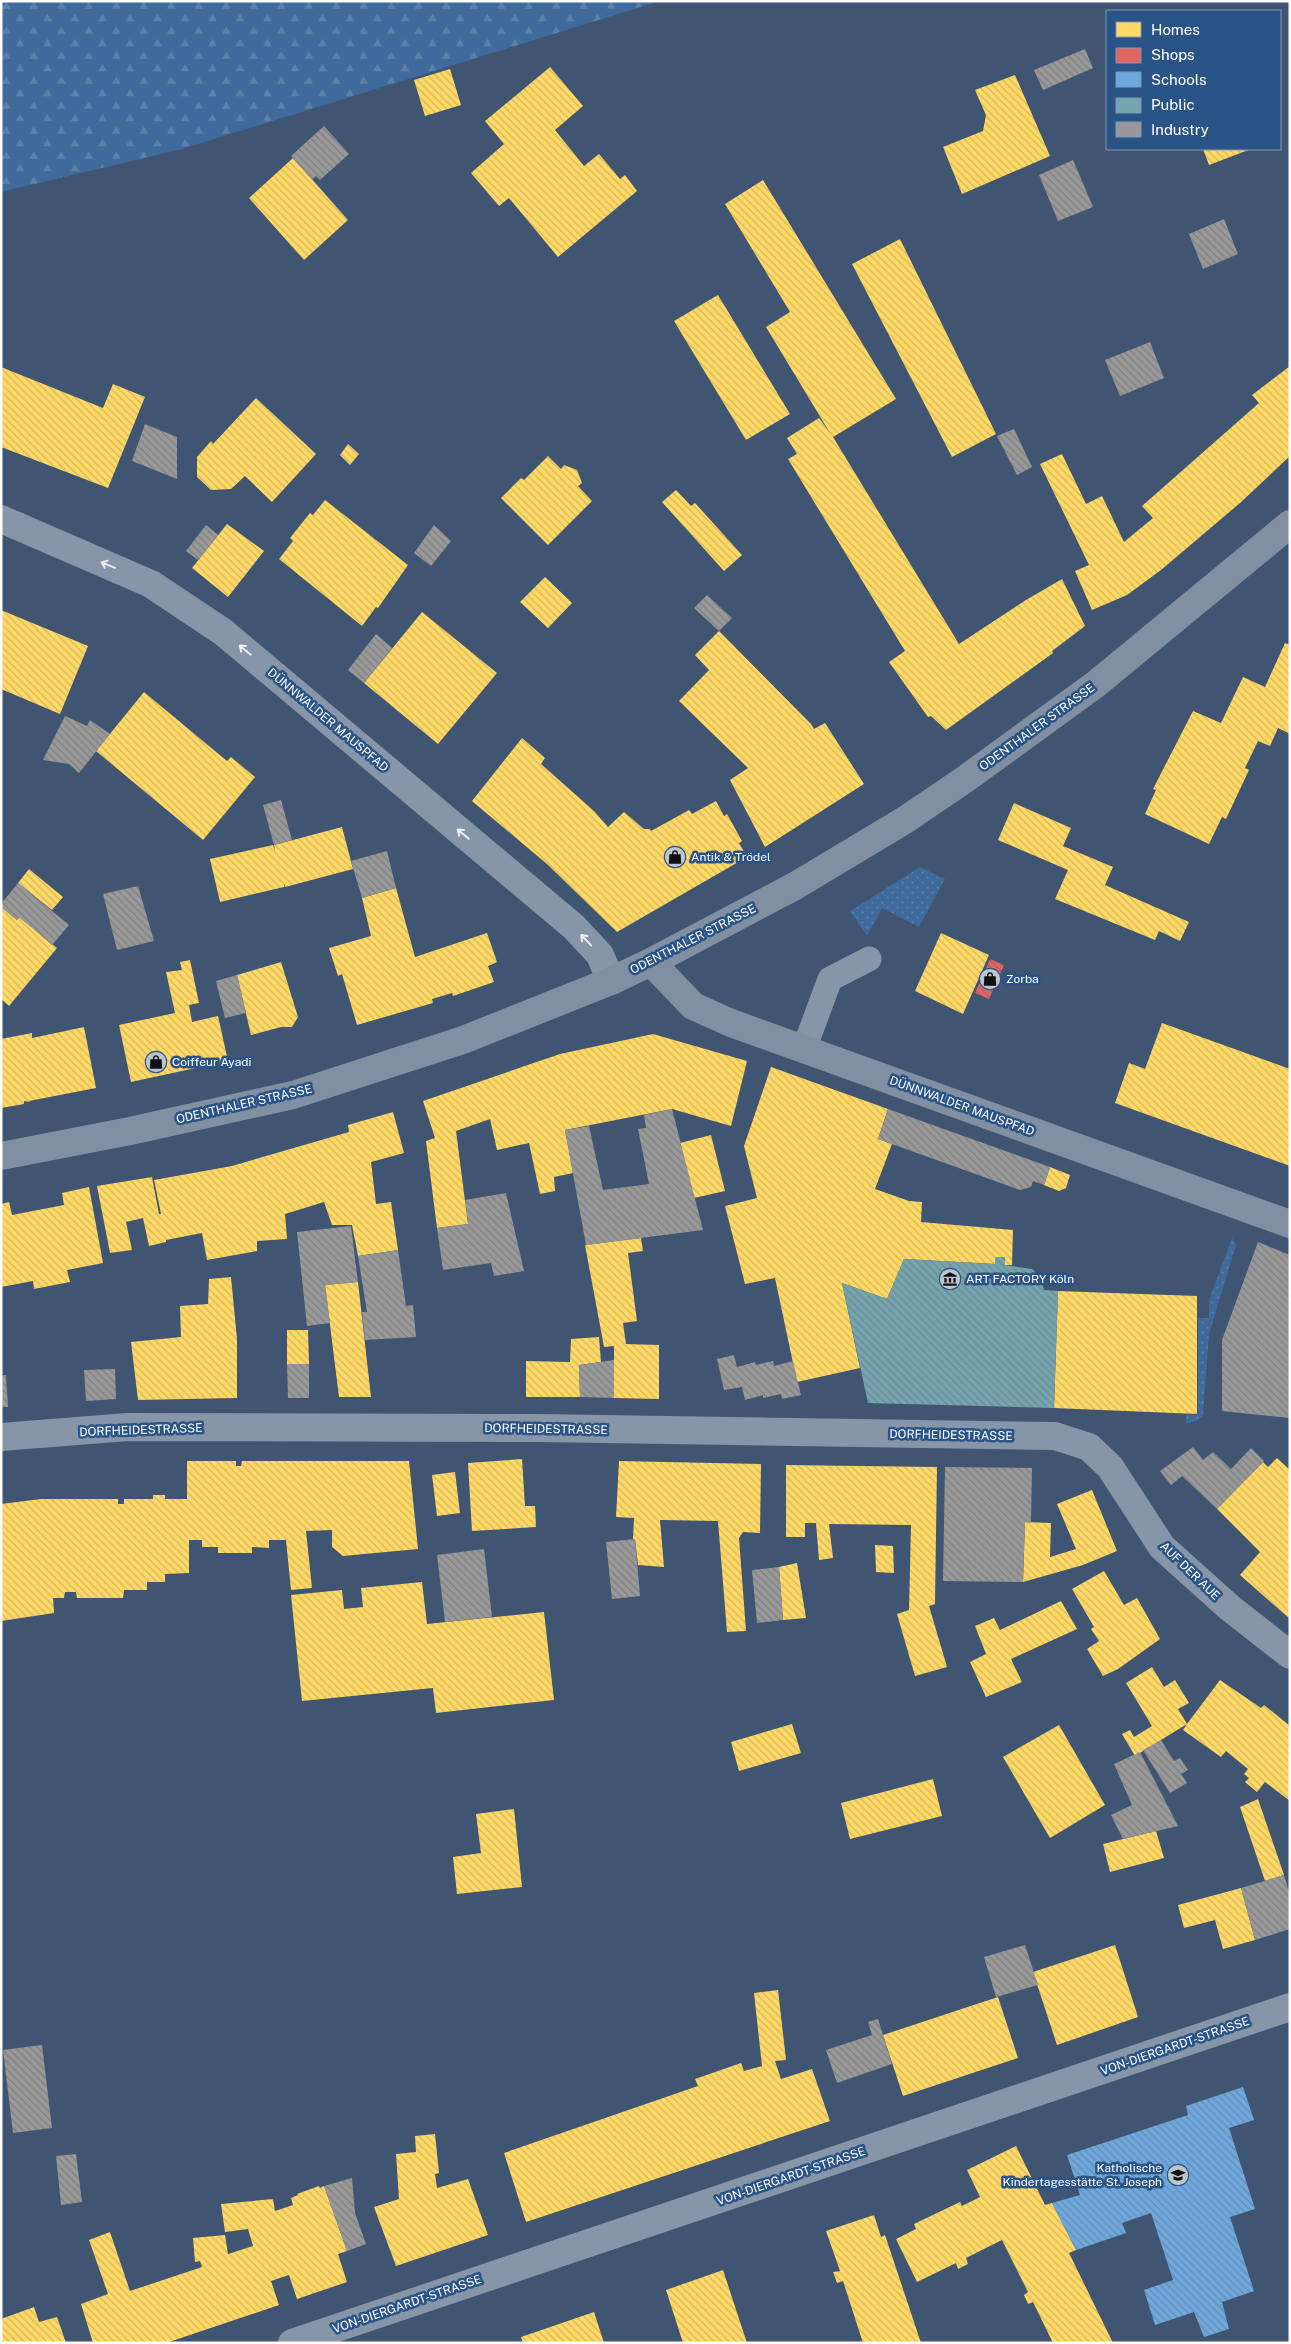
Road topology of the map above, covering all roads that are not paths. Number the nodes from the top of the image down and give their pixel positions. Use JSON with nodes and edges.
{"nodes":[{"id":1,"x":1,"y":519,"type":"edge"},
{"id":2,"x":1290,"y":524,"type":"edge"},
{"id":3,"x":869,"y":959,"type":"dead end"},
{"id":4,"x":651,"y":962,"type":"junction"},
{"id":5,"x":611,"y":981,"type":"junction"},
{"id":6,"x":804,"y":1049,"type":"junction"},
{"id":7,"x":1,"y":1156,"type":"edge"},
{"id":8,"x":1290,"y":1224,"type":"edge"},
{"id":9,"x":1,"y":1437,"type":"edge"},
{"id":10,"x":1089,"y":1447,"type":"joint"},
{"id":11,"x":1290,"y":1655,"type":"edge"},
{"id":12,"x":1290,"y":2007,"type":"edge"},
{"id":13,"x":292,"y":2343,"type":"edge"}],
"edges":[{"from":5,"to":1,"type":"street","name":"DÜNNWALDER MAUSPFAD","one_way":true},
{"from":2,"to":4,"type":"main road","name":"ODENTHALER STRASSE"},
{"from":3,"to":6,"type":"lane"},
{"from":4,"to":5,"type":"main road","name":"ODENTHALER STRASSE"},
{"from":4,"to":6,"type":"main road","name":"DÜNNWALDER MAUSPFAD"},
{"from":5,"to":7,"type":"main road","name":"ODENTHALER STRASSE"},
{"from":6,"to":8,"type":"main road","name":"DÜNNWALDER MAUSPFAD"},
{"from":9,"to":10,"type":"street","name":"DORFHEIDESTRASSE"},
{"from":10,"to":11,"type":"street","name":"AUF DER AUE"},
{"from":12,"to":13,"type":"street","name":"VON-DIERGARDT-STRASSE"}]}
